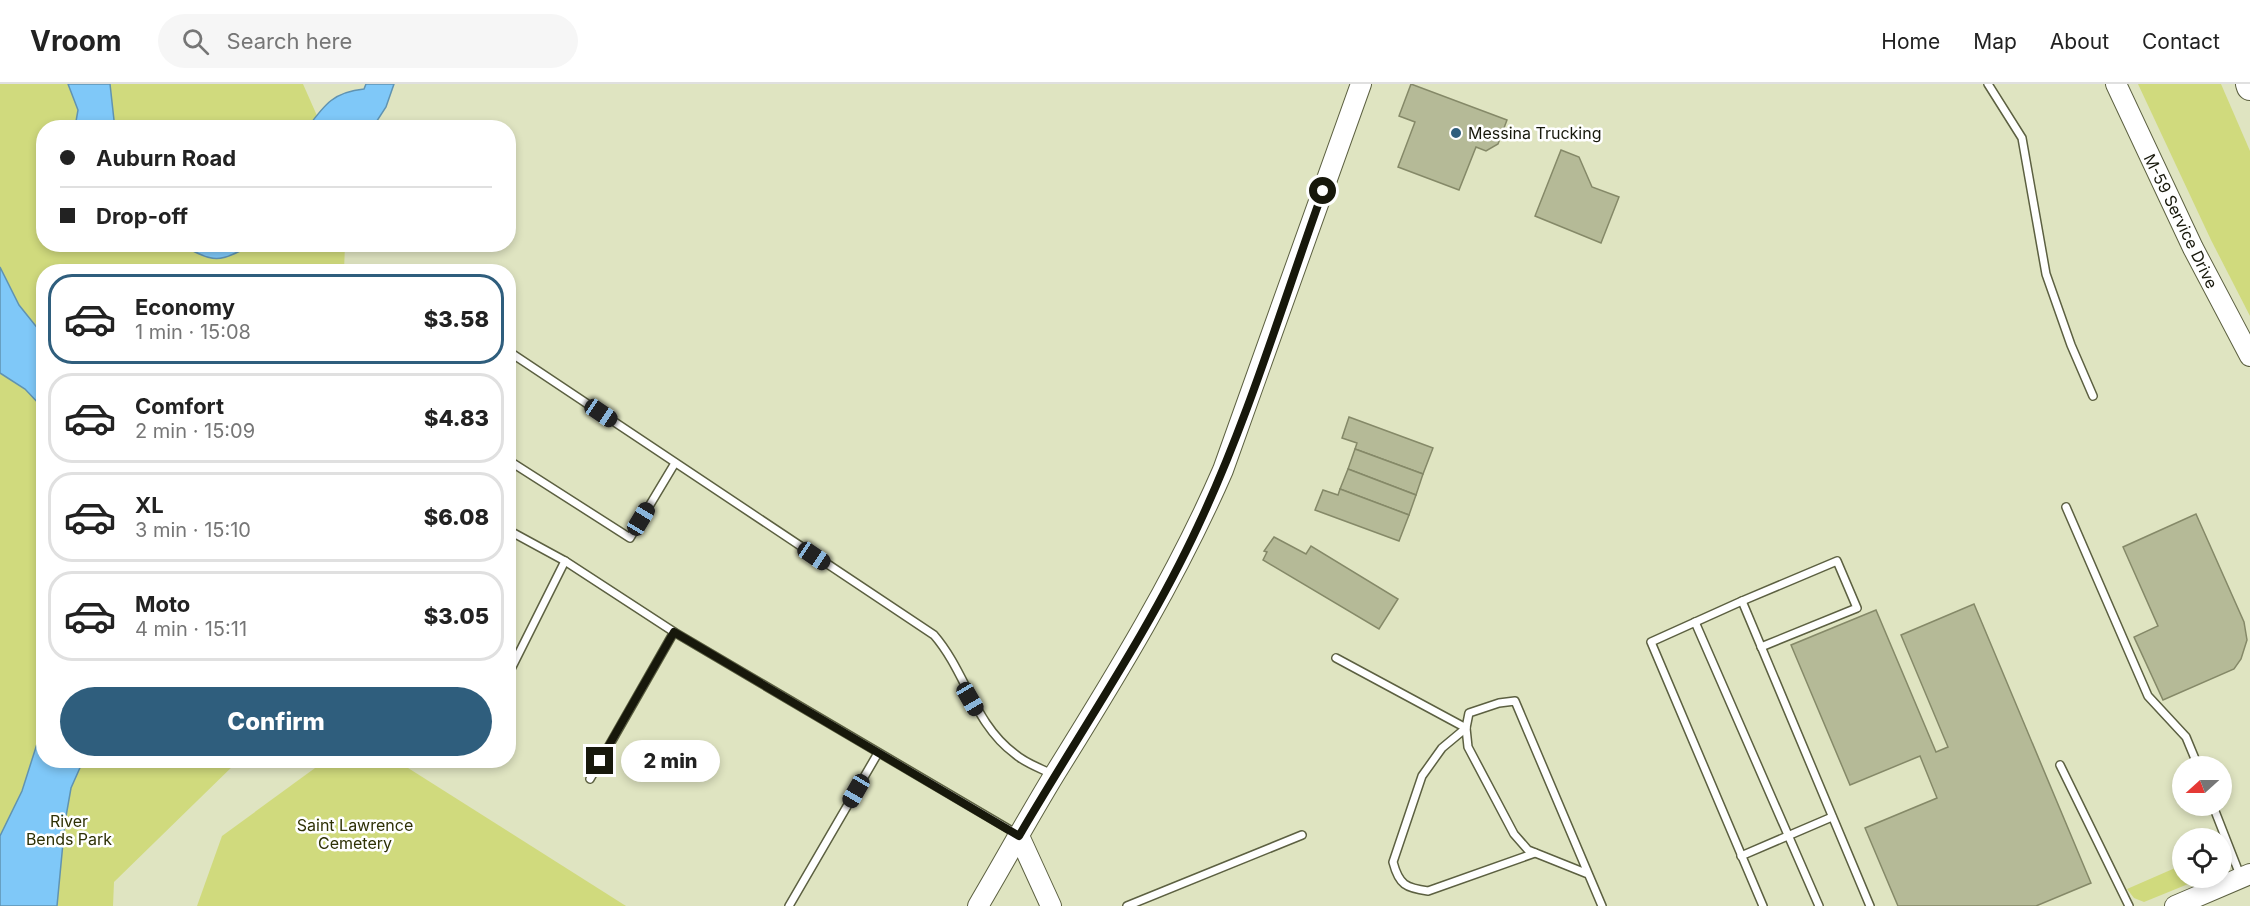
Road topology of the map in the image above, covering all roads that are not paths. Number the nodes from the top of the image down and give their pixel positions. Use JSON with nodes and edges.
{"nodes":[{"id":1,"x":1361,"y":84,"type":"edge"},
{"id":2,"x":1988,"y":84,"type":"edge"},
{"id":3,"x":2116,"y":84,"type":"edge"},
{"id":4,"x":516,"y":356,"type":"edge"},
{"id":5,"x":2250,"y":356,"type":"edge"},
{"id":6,"x":2093,"y":396,"type":"dead end"},
{"id":7,"x":675,"y":463,"type":"junction"},
{"id":8,"x":516,"y":464,"type":"edge"},
{"id":9,"x":2066,"y":507,"type":"dead end"},
{"id":10,"x":516,"y":534,"type":"edge"},
{"id":11,"x":565,"y":561,"type":"junction"},
{"id":12,"x":1742,"y":601,"type":"junction"},
{"id":13,"x":1695,"y":622,"type":"junction"},
{"id":14,"x":674,"y":632,"type":"junction"},
{"id":15,"x":1761,"y":647,"type":"junction"},
{"id":16,"x":1336,"y":658,"type":"dead end"},
{"id":17,"x":516,"y":659,"type":"edge"},
{"id":18,"x":1466,"y":728,"type":"junction"},
{"id":19,"x":878,"y":753,"type":"junction"},
{"id":20,"x":2194,"y":756,"type":"edge"},
{"id":21,"x":2060,"y":765,"type":"dead end"},
{"id":22,"x":1054,"y":775,"type":"junction"},
{"id":23,"x":590,"y":779,"type":"dead end"},
{"id":24,"x":2218,"y":816,"type":"edge"},
{"id":25,"x":1832,"y":817,"type":"junction"},
{"id":26,"x":1302,"y":835,"type":"dead end"},
{"id":27,"x":1019,"y":836,"type":"junction"},
{"id":28,"x":1788,"y":836,"type":"junction"},
{"id":29,"x":1536,"y":853,"type":"junction"},
{"id":30,"x":1741,"y":856,"type":"junction"},
{"id":31,"x":1588,"y":874,"type":"junction"},
{"id":32,"x":2245,"y":876,"type":"edge"},
{"id":33,"x":789,"y":906,"type":"edge"},
{"id":34,"x":978,"y":906,"type":"edge"},
{"id":35,"x":1051,"y":906,"type":"edge"},
{"id":36,"x":1127,"y":906,"type":"edge"},
{"id":37,"x":1602,"y":906,"type":"edge"},
{"id":38,"x":1762,"y":906,"type":"edge"},
{"id":39,"x":1819,"y":906,"type":"edge"},
{"id":40,"x":1870,"y":906,"type":"edge"},
{"id":41,"x":2128,"y":906,"type":"edge"},
{"id":42,"x":2175,"y":906,"type":"edge"}],
"edges":[{"from":1,"to":22,"type":"street"},
{"from":2,"to":6,"type":"lane"},
{"from":3,"to":5,"type":"street","name":"M-59 Service Drive"},
{"from":4,"to":7,"type":"lane"},
{"from":7,"to":8,"type":"lane"},
{"from":7,"to":22,"type":"lane"},
{"from":9,"to":20,"type":"lane"},
{"from":10,"to":11,"type":"lane"},
{"from":11,"to":14,"type":"lane"},
{"from":11,"to":17,"type":"lane"},
{"from":12,"to":13,"type":"lane"},
{"from":12,"to":15,"type":"lane"},
{"from":12,"to":15,"type":"lane"},
{"from":13,"to":28,"type":"lane"},
{"from":13,"to":30,"type":"lane"},
{"from":14,"to":19,"type":"lane"},
{"from":14,"to":23,"type":"lane"},
{"from":15,"to":25,"type":"lane"},
{"from":16,"to":18,"type":"lane"},
{"from":18,"to":29,"type":"lane"},
{"from":18,"to":29,"type":"lane"},
{"from":18,"to":31,"type":"lane"},
{"from":19,"to":27,"type":"lane"},
{"from":19,"to":33,"type":"lane"},
{"from":21,"to":41,"type":"lane"},
{"from":22,"to":27,"type":"street"},
{"from":24,"to":32,"type":"lane"},
{"from":25,"to":28,"type":"lane"},
{"from":25,"to":40,"type":"lane"},
{"from":26,"to":36,"type":"lane"},
{"from":27,"to":34,"type":"street"},
{"from":27,"to":35,"type":"street"},
{"from":28,"to":30,"type":"lane"},
{"from":28,"to":39,"type":"lane"},
{"from":29,"to":31,"type":"lane"},
{"from":30,"to":38,"type":"lane"},
{"from":31,"to":37,"type":"lane"},
{"from":32,"to":42,"type":"street"}]}
